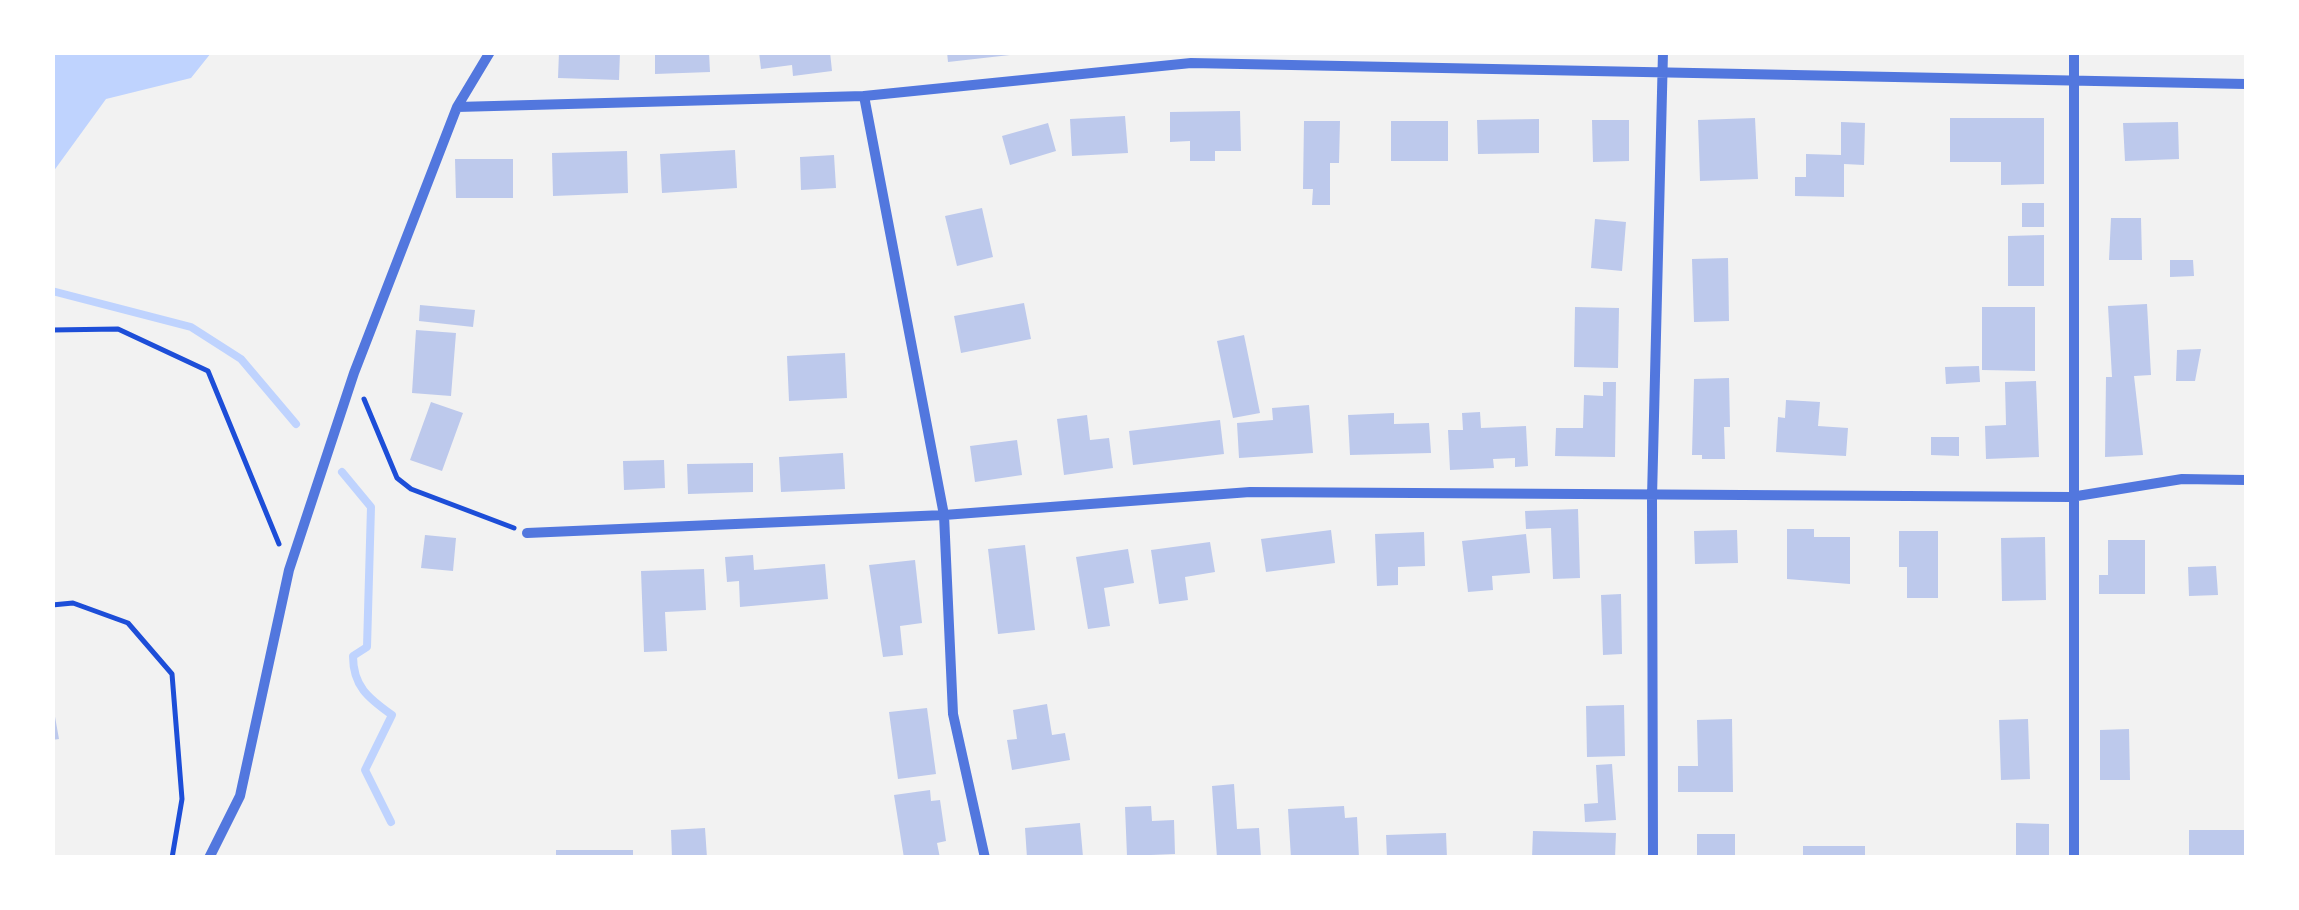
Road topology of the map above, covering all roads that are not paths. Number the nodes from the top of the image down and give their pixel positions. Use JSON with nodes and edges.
{"nodes":[{"id":1,"x":490,"y":52,"type":"edge"},
{"id":2,"x":1663,"y":52,"type":"edge"},
{"id":3,"x":2074,"y":52,"type":"edge"},
{"id":4,"x":1662,"y":75,"type":"junction"},
{"id":5,"x":2074,"y":83,"type":"junction"},
{"id":6,"x":2246,"y":84,"type":"edge"},
{"id":7,"x":864,"y":96,"type":"junction"},
{"id":8,"x":457,"y":107,"type":"junction"},
{"id":9,"x":2246,"y":480,"type":"edge"},
{"id":10,"x":1652,"y":497,"type":"junction"},
{"id":11,"x":2071,"y":497,"type":"junction"},
{"id":12,"x":944,"y":516,"type":"junction"},
{"id":13,"x":528,"y":534,"type":"road end"},
{"id":14,"x":209,"y":858,"type":"edge"},
{"id":15,"x":985,"y":858,"type":"edge"},
{"id":16,"x":1653,"y":858,"type":"edge"},
{"id":17,"x":2074,"y":858,"type":"edge"}],
"edges":[{"from":1,"to":8,"type":"street"},
{"from":2,"to":4,"type":"street"},
{"from":3,"to":5,"type":"street"},
{"from":4,"to":5,"type":"street"},
{"from":4,"to":7,"type":"street"},
{"from":4,"to":10,"type":"street"},
{"from":5,"to":6,"type":"street"},
{"from":5,"to":11,"type":"street"},
{"from":7,"to":8,"type":"street"},
{"from":7,"to":12,"type":"street"},
{"from":8,"to":14,"type":"street"},
{"from":9,"to":11,"type":"street"},
{"from":10,"to":11,"type":"street"},
{"from":10,"to":12,"type":"street"},
{"from":10,"to":16,"type":"street"},
{"from":11,"to":17,"type":"street"},
{"from":12,"to":13,"type":"street"},
{"from":12,"to":15,"type":"street"}]}
